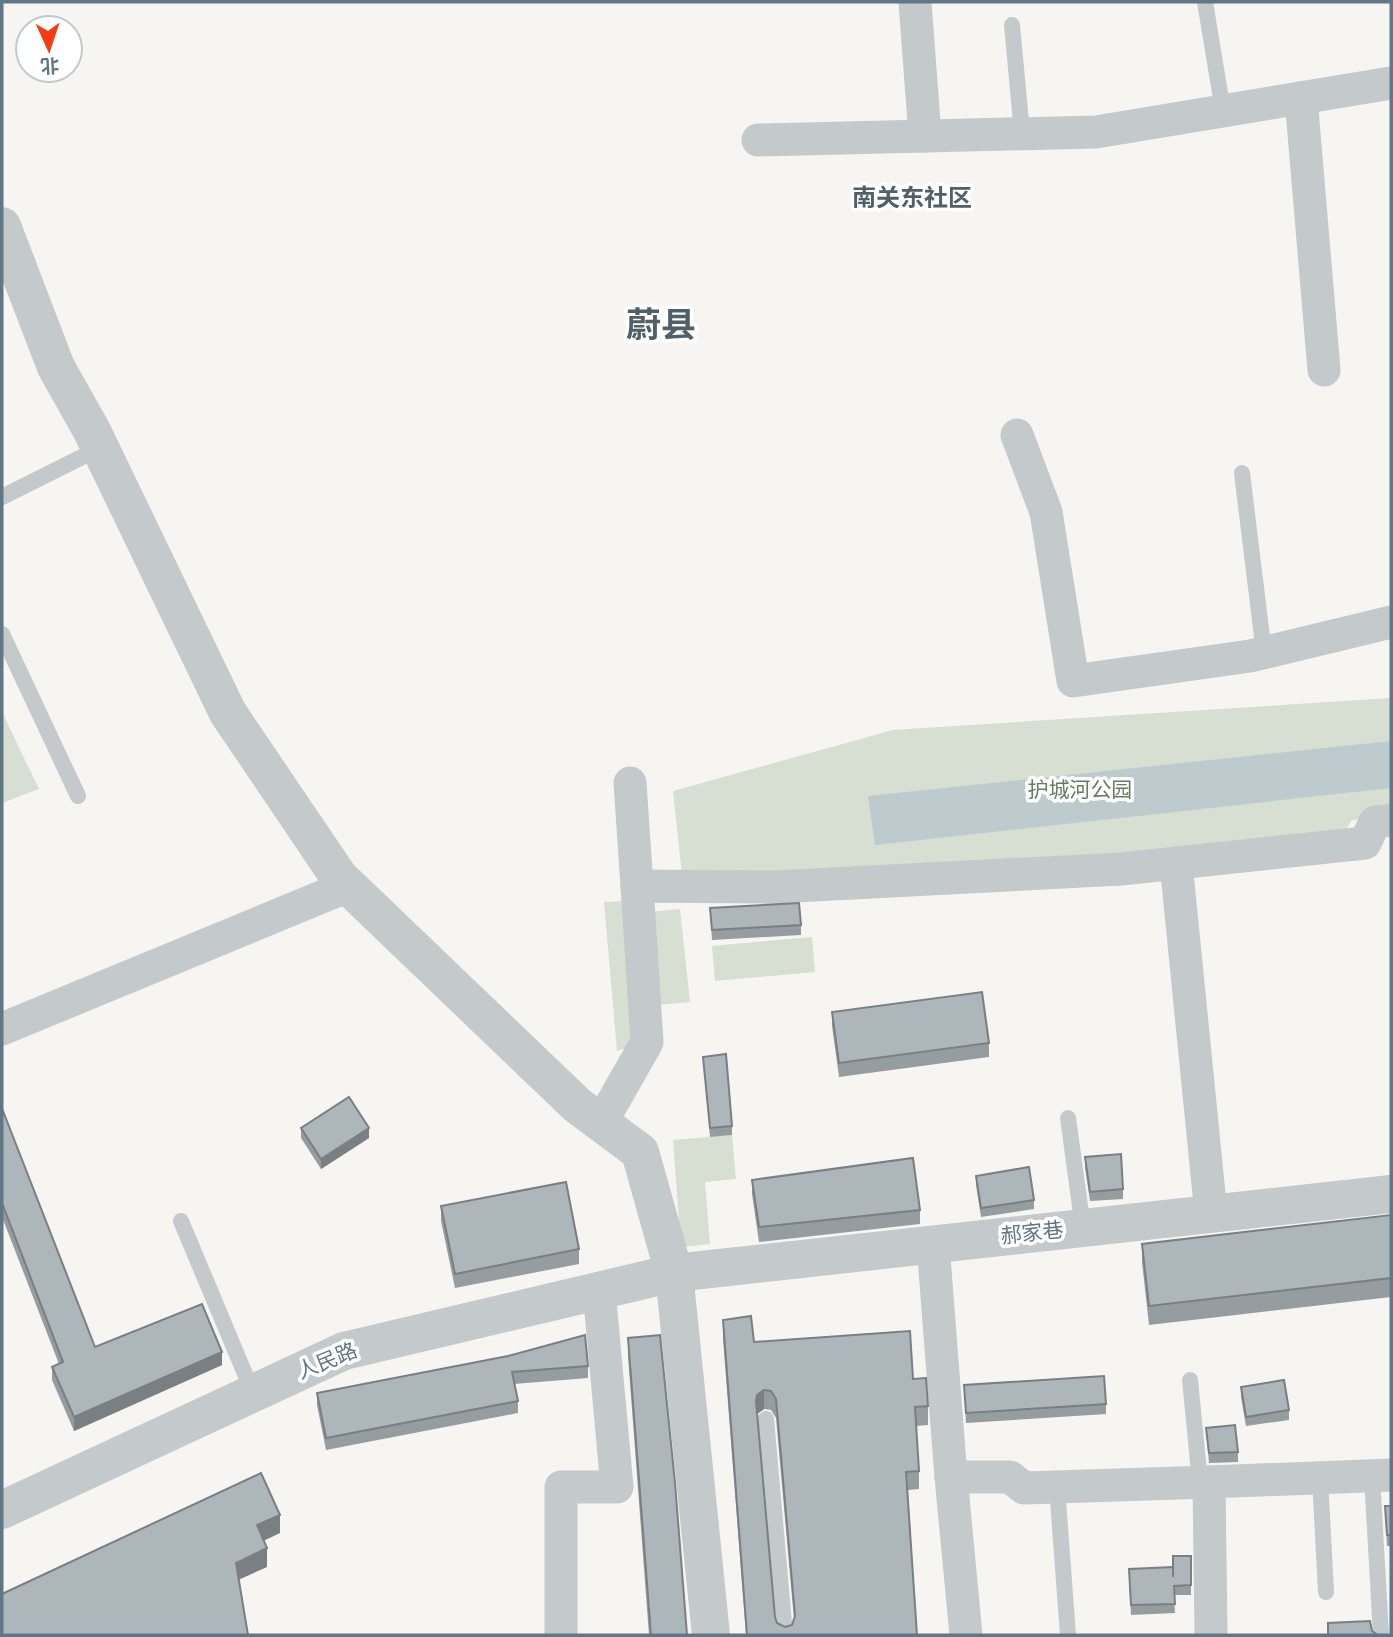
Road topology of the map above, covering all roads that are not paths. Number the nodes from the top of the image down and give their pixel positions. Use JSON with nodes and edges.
{"nodes":[{"id":1,"x":915,"y":2,"type":"edge"},
{"id":2,"x":1205,"y":2,"type":"edge"},
{"id":3,"x":1012,"y":25,"type":"dead end"},
{"id":4,"x":1391,"y":83,"type":"edge"},
{"id":5,"x":1301,"y":98,"type":"junction"},
{"id":6,"x":1223,"y":111,"type":"junction"},
{"id":7,"x":1022,"y":133,"type":"junction"},
{"id":8,"x":925,"y":136,"type":"junction"},
{"id":9,"x":758,"y":140,"type":"dead end"},
{"id":10,"x":2,"y":226,"type":"edge"},
{"id":11,"x":1324,"y":370,"type":"dead end"},
{"id":12,"x":1017,"y":435,"type":"dead end"},
{"id":13,"x":100,"y":448,"type":"junction"},
{"id":14,"x":1242,"y":473,"type":"dead end"},
{"id":15,"x":2,"y":497,"type":"edge"},
{"id":16,"x":1391,"y":622,"type":"edge"},
{"id":17,"x":2,"y":634,"type":"edge"},
{"id":18,"x":1264,"y":653,"type":"junction"},
{"id":19,"x":630,"y":783,"type":"dead end"},
{"id":20,"x":78,"y":796,"type":"dead end"},
{"id":21,"x":1391,"y":820,"type":"edge"},
{"id":22,"x":1176,"y":863,"type":"junction"},
{"id":23,"x":348,"y":886,"type":"junction"},
{"id":24,"x":637,"y":886,"type":"junction"},
{"id":25,"x":2,"y":1029,"type":"edge"},
{"id":26,"x":1068,"y":1118,"type":"dead end"},
{"id":27,"x":601,"y":1123,"type":"junction"},
{"id":28,"x":1391,"y":1194,"type":"edge"},
{"id":29,"x":1211,"y":1214,"type":"junction"},
{"id":30,"x":181,"y":1221,"type":"dead end"},
{"id":31,"x":1083,"y":1228,"type":"junction"},
{"id":32,"x":933,"y":1244,"type":"junction"},
{"id":33,"x":674,"y":1273,"type":"junction"},
{"id":34,"x":599,"y":1290,"type":"junction"},
{"id":35,"x":1190,"y":1380,"type":"dead end"},
{"id":36,"x":253,"y":1393,"type":"junction"},
{"id":37,"x":766,"y":1419,"type":"dead end"},
{"id":38,"x":951,"y":1476,"type":"junction"},
{"id":39,"x":1382,"y":1476,"type":"edge"},
{"id":40,"x":1320,"y":1478,"type":"junction"},
{"id":41,"x":1204,"y":1482,"type":"junction"},
{"id":42,"x":1057,"y":1488,"type":"junction"},
{"id":43,"x":2,"y":1510,"type":"edge"},
{"id":44,"x":1326,"y":1592,"type":"dead end"},
{"id":45,"x":561,"y":1635,"type":"edge"},
{"id":46,"x":711,"y":1635,"type":"edge"},
{"id":47,"x":785,"y":1635,"type":"edge"},
{"id":48,"x":966,"y":1635,"type":"edge"},
{"id":49,"x":1068,"y":1635,"type":"edge"},
{"id":50,"x":1211,"y":1635,"type":"edge"},
{"id":51,"x":1381,"y":1635,"type":"edge"}],
"edges":[{"from":1,"to":8,"type":"street"},
{"from":2,"to":6,"type":"lane"},
{"from":3,"to":7,"type":"lane"},
{"from":4,"to":5,"type":"street"},
{"from":5,"to":6,"type":"street"},
{"from":5,"to":11,"type":"street"},
{"from":6,"to":7,"type":"street"},
{"from":7,"to":8,"type":"street"},
{"from":8,"to":9,"type":"street"},
{"from":10,"to":13,"type":"street"},
{"from":12,"to":18,"type":"street"},
{"from":13,"to":15,"type":"lane"},
{"from":13,"to":23,"type":"street"},
{"from":14,"to":18,"type":"lane"},
{"from":16,"to":18,"type":"street"},
{"from":17,"to":20,"type":"lane"},
{"from":19,"to":24,"type":"street"},
{"from":21,"to":22,"type":"street"},
{"from":22,"to":24,"type":"street"},
{"from":22,"to":29,"type":"street"},
{"from":23,"to":25,"type":"street"},
{"from":23,"to":27,"type":"street"},
{"from":24,"to":27,"type":"street"},
{"from":26,"to":31,"type":"lane"},
{"from":27,"to":33,"type":"street"},
{"from":28,"to":29,"type":"street","name":"郝家巷"},
{"from":29,"to":31,"type":"street","name":"郝家巷"},
{"from":30,"to":36,"type":"lane"},
{"from":31,"to":32,"type":"street","name":"郝家巷"},
{"from":32,"to":33,"type":"street","name":"郝家巷"},
{"from":32,"to":38,"type":"street"},
{"from":33,"to":34,"type":"street","name":"人民路"},
{"from":33,"to":46,"type":"street"},
{"from":34,"to":36,"type":"street","name":"人民路"},
{"from":34,"to":45,"type":"street"},
{"from":35,"to":41,"type":"lane"},
{"from":36,"to":43,"type":"street","name":"人民路"},
{"from":37,"to":47,"type":"lane"},
{"from":38,"to":42,"type":"street"},
{"from":38,"to":48,"type":"street"},
{"from":39,"to":40,"type":"street"},
{"from":39,"to":51,"type":"lane"},
{"from":40,"to":41,"type":"street"},
{"from":40,"to":44,"type":"lane"},
{"from":41,"to":42,"type":"street"},
{"from":41,"to":50,"type":"street"},
{"from":42,"to":49,"type":"lane"}]}
